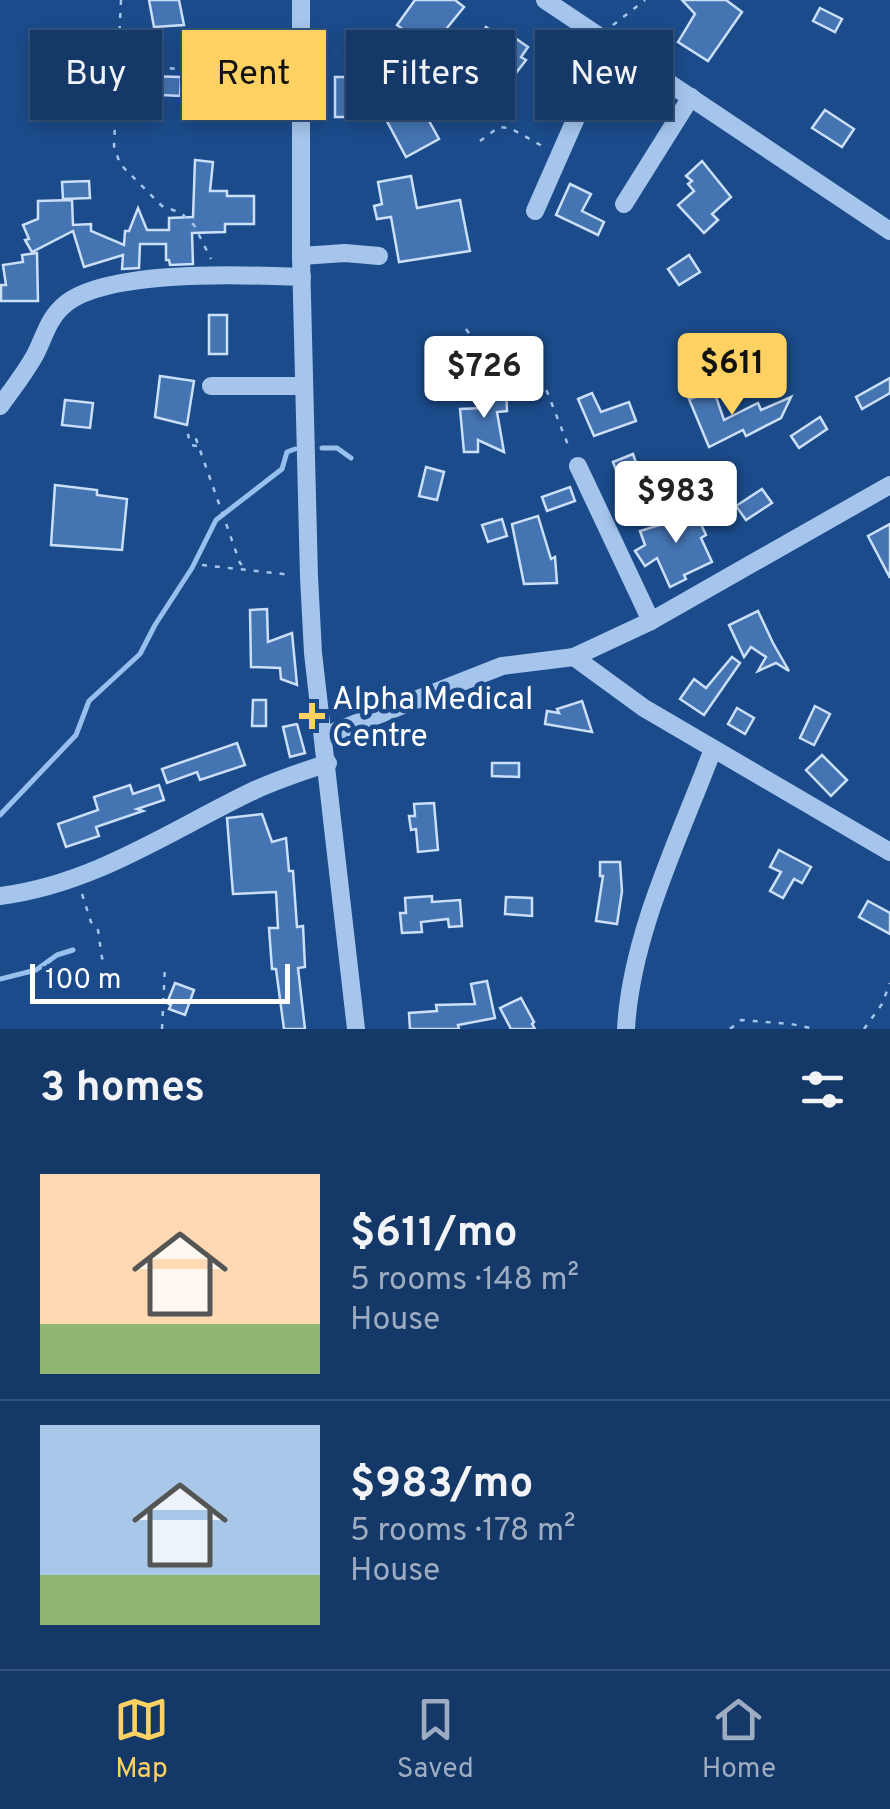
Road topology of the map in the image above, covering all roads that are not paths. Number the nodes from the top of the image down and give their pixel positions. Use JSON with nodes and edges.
{"nodes":[{"id":1,"x":301,"y":0,"type":"edge"},
{"id":2,"x":545,"y":0,"type":"edge"},
{"id":3,"x":590,"y":30,"type":"edge"},
{"id":4,"x":673,"y":84,"type":"edge"},
{"id":5,"x":692,"y":97,"type":"junction"},
{"id":6,"x":574,"y":120,"type":"edge"},
{"id":7,"x":624,"y":204,"type":"dead end"},
{"id":8,"x":535,"y":211,"type":"dead end"},
{"id":9,"x":890,"y":231,"type":"edge"},
{"id":10,"x":301,"y":256,"type":"junction"},
{"id":11,"x":379,"y":256,"type":"dead end"},
{"id":12,"x":302,"y":278,"type":"junction"},
{"id":13,"x":210,"y":386,"type":"dead end"},
{"id":14,"x":304,"y":386,"type":"junction"},
{"id":15,"x":0,"y":406,"type":"edge"},
{"id":16,"x":578,"y":466,"type":"road end"},
{"id":17,"x":890,"y":485,"type":"edge"},
{"id":18,"x":650,"y":621,"type":"junction"},
{"id":19,"x":574,"y":657,"type":"junction"},
{"id":20,"x":324,"y":736,"type":"junction"},
{"id":21,"x":713,"y":750,"type":"junction"},
{"id":22,"x":328,"y":762,"type":"junction"},
{"id":23,"x":890,"y":852,"type":"edge"},
{"id":24,"x":0,"y":896,"type":"edge"},
{"id":25,"x":356,"y":1029,"type":"edge"},
{"id":26,"x":626,"y":1029,"type":"edge"}],
"edges":[{"from":1,"to":10,"type":"street"},
{"from":2,"to":3,"type":"street"},
{"from":4,"to":5,"type":"street"},
{"from":5,"to":7,"type":"street"},
{"from":5,"to":9,"type":"street"},
{"from":6,"to":8,"type":"street"},
{"from":10,"to":11,"type":"street"},
{"from":10,"to":12,"type":"street"},
{"from":12,"to":14,"type":"street"},
{"from":12,"to":15,"type":"street"},
{"from":13,"to":14,"type":"street"},
{"from":14,"to":20,"type":"street"},
{"from":16,"to":18,"type":"street"},
{"from":17,"to":18,"type":"street"},
{"from":18,"to":19,"type":"street"},
{"from":19,"to":20,"type":"street"},
{"from":19,"to":21,"type":"street"},
{"from":20,"to":22,"type":"street"},
{"from":21,"to":23,"type":"street"},
{"from":21,"to":26,"type":"street"},
{"from":22,"to":24,"type":"street"},
{"from":22,"to":25,"type":"street"}]}
